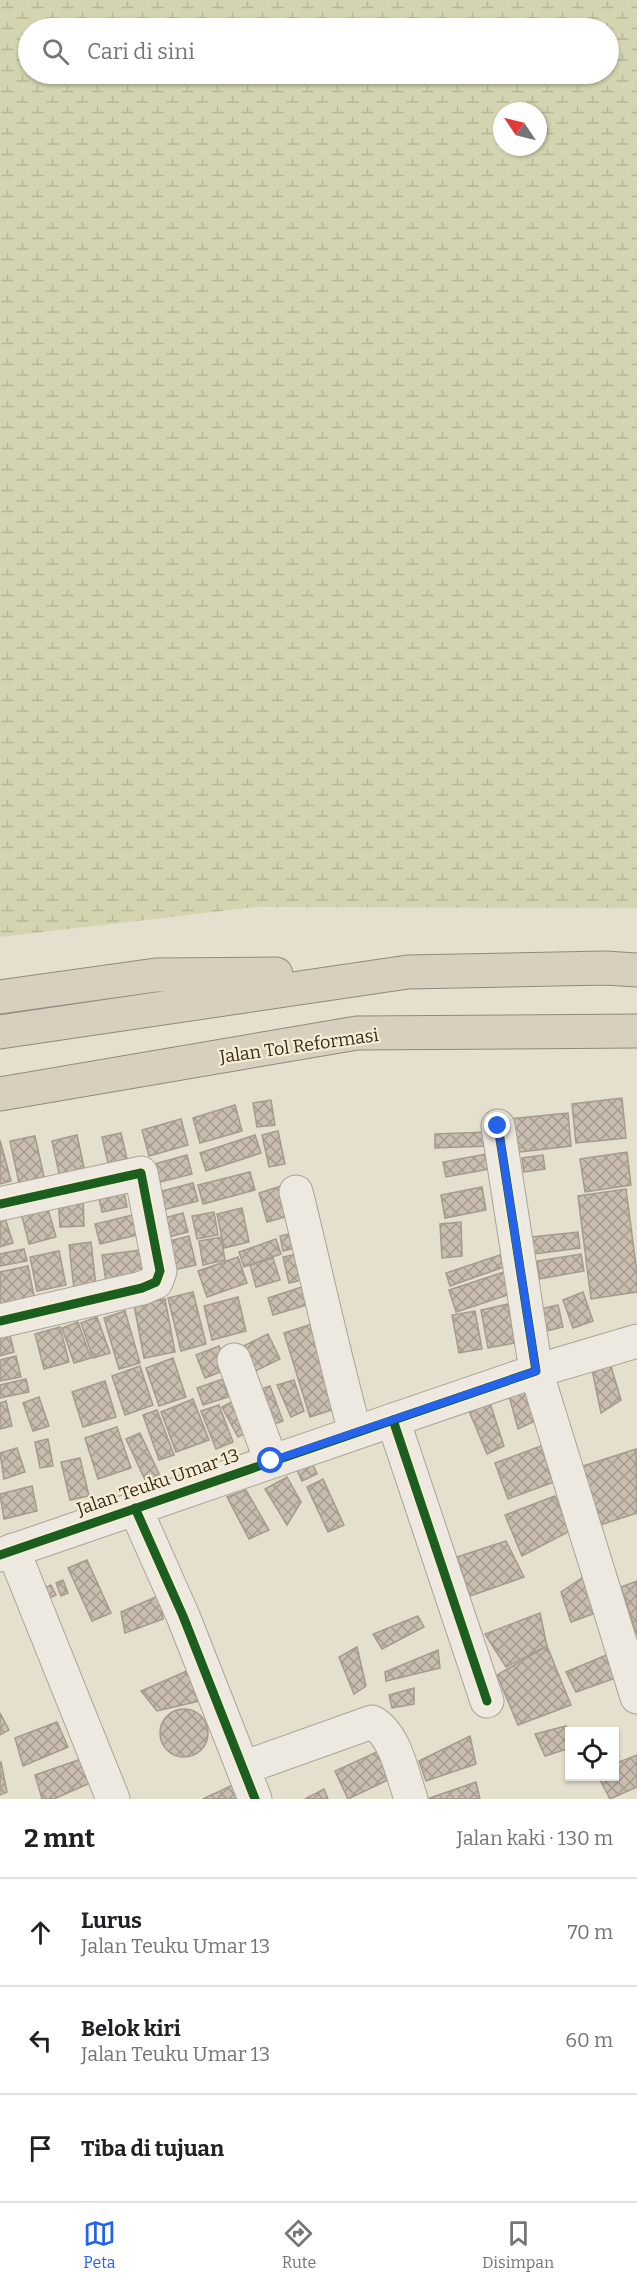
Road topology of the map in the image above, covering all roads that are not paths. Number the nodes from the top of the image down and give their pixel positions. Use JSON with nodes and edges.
{"nodes":[{"id":1,"x":637,"y":970,"type":"edge"},
{"id":2,"x":408,"y":972,"type":"junction"},
{"id":3,"x":0,"y":997,"type":"edge"},
{"id":4,"x":637,"y":1031,"type":"edge"},
{"id":5,"x":0,"y":1032,"type":"edge"},
{"id":6,"x":357,"y":1033,"type":"junction"},
{"id":7,"x":0,"y":1094,"type":"edge"},
{"id":8,"x":0,"y":1109,"type":"edge"},
{"id":9,"x":498,"y":1126,"type":"dead end"},
{"id":10,"x":296,"y":1192,"type":"dead end"},
{"id":11,"x":0,"y":1204,"type":"edge"},
{"id":12,"x":0,"y":1321,"type":"edge"},
{"id":13,"x":637,"y":1341,"type":"edge"},
{"id":14,"x":234,"y":1360,"type":"dead end"},
{"id":15,"x":536,"y":1371,"type":"junction"},
{"id":16,"x":393,"y":1420,"type":"junction"},
{"id":17,"x":355,"y":1432,"type":"junction"},
{"id":18,"x":271,"y":1461,"type":"junction"},
{"id":19,"x":135,"y":1508,"type":"junction"},
{"id":20,"x":4,"y":1551,"type":"edge"},
{"id":21,"x":637,"y":1697,"type":"edge"},
{"id":22,"x":487,"y":1701,"type":"dead end"},
{"id":23,"x":243,"y":1768,"type":"junction"},
{"id":24,"x":113,"y":1799,"type":"edge"},
{"id":25,"x":255,"y":1799,"type":"edge"},
{"id":26,"x":411,"y":1799,"type":"edge"}],
"edges":[{"from":1,"to":2,"type":"highway"},
{"from":2,"to":3,"type":"highway"},
{"from":2,"to":5,"type":"highway"},
{"from":4,"to":6,"type":"highway","name":"Jalan Tol Reformasi"},
{"from":6,"to":7,"type":"highway","name":"Jalan Tol Reformasi"},
{"from":6,"to":8,"type":"highway"},
{"from":9,"to":15,"type":"street"},
{"from":10,"to":17,"type":"street"},
{"from":11,"to":12,"type":"street"},
{"from":13,"to":15,"type":"street","name":"Jalan Teuku Umar 13"},
{"from":14,"to":18,"type":"street"},
{"from":15,"to":16,"type":"street","name":"Jalan Teuku Umar 13"},
{"from":15,"to":21,"type":"street"},
{"from":16,"to":17,"type":"street","name":"Jalan Teuku Umar 13"},
{"from":16,"to":22,"type":"street"},
{"from":17,"to":18,"type":"street","name":"Jalan Teuku Umar 13"},
{"from":18,"to":19,"type":"street","name":"Jalan Teuku Umar 13"},
{"from":19,"to":20,"type":"street","name":"Jalan Teuku Umar 13"},
{"from":19,"to":23,"type":"street"},
{"from":20,"to":24,"type":"street"},
{"from":23,"to":25,"type":"street"},
{"from":23,"to":26,"type":"street"}]}
